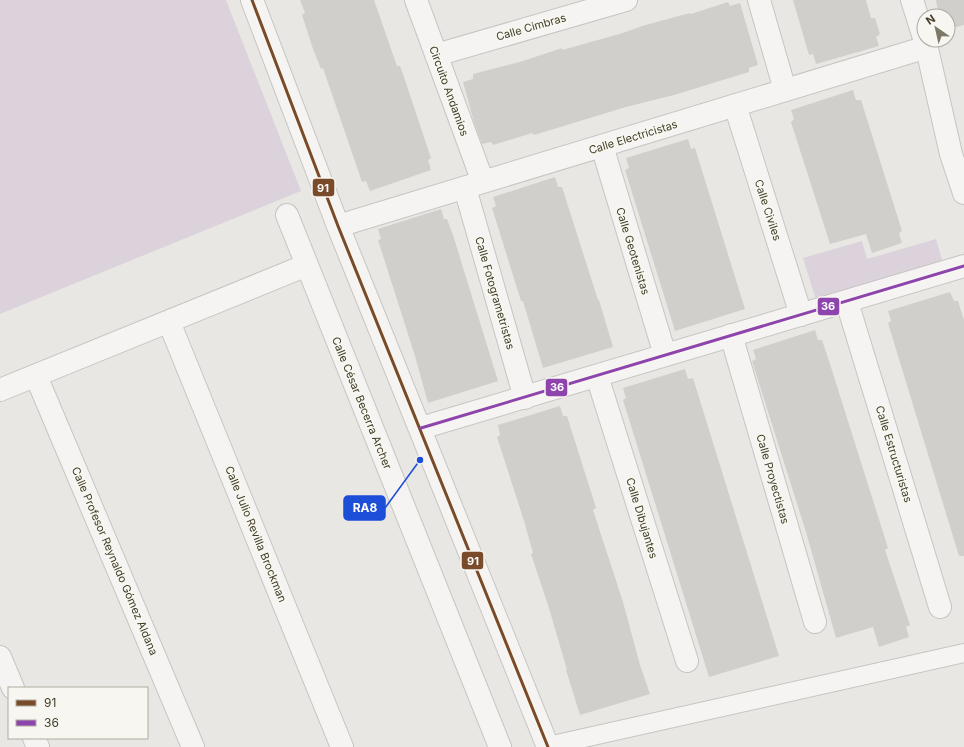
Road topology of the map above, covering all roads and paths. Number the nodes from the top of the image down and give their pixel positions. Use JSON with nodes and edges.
{"nodes":[{"id":1,"x":252,"y":0,"type":"edge"},
{"id":2,"x":416,"y":0,"type":"edge"},
{"id":3,"x":626,"y":0,"type":"edge"},
{"id":4,"x":758,"y":0,"type":"edge"},
{"id":5,"x":912,"y":0,"type":"edge"},
{"id":6,"x":916,"y":13,"type":"edge"},
{"id":7,"x":916,"y":45,"type":"edge"},
{"id":8,"x":926,"y":48,"type":"edge"},
{"id":9,"x":436,"y":55,"type":"junction"},
{"id":10,"x":785,"y":90,"type":"junction"},
{"id":11,"x":735,"y":105,"type":"junction"},
{"id":12,"x":602,"y":146,"type":"junction"},
{"id":13,"x":474,"y":185,"type":"junction"},
{"id":14,"x":964,"y":193,"type":"edge"},
{"id":15,"x":287,"y":215,"type":"dead end"},
{"id":16,"x":338,"y":226,"type":"junction"},
{"id":17,"x":307,"y":265,"type":"junction"},
{"id":18,"x":964,"y":266,"type":"edge"},
{"id":19,"x":847,"y":302,"type":"junction"},
{"id":20,"x":801,"y":315,"type":"junction"},
{"id":21,"x":169,"y":322,"type":"junction"},
{"id":22,"x":731,"y":335,"type":"junction"},
{"id":23,"x":664,"y":355,"type":"junction"},
{"id":24,"x":36,"y":376,"type":"junction"},
{"id":25,"x":597,"y":376,"type":"junction"},
{"id":26,"x":0,"y":390,"type":"edge"},
{"id":27,"x":525,"y":398,"type":"junction"},
{"id":28,"x":421,"y":428,"type":"junction"},
{"id":29,"x":940,"y":607,"type":"dead end"},
{"id":30,"x":814,"y":622,"type":"dead end"},
{"id":31,"x":964,"y":653,"type":"edge"},
{"id":32,"x":0,"y":657,"type":"edge"},
{"id":33,"x":687,"y":661,"type":"dead end"},
{"id":34,"x":13,"y":687,"type":"edge"},
{"id":35,"x":548,"y":746,"type":"edge"},
{"id":36,"x":193,"y":747,"type":"edge"},
{"id":37,"x":342,"y":747,"type":"edge"},
{"id":38,"x":500,"y":747,"type":"edge"}],
"edges":[{"from":1,"to":16,"type":"street"},
{"from":2,"to":9,"type":"street","name":"Circuito Andamios"},
{"from":3,"to":9,"type":"street","name":"Calle Cimbras"},
{"from":4,"to":10,"type":"street"},
{"from":5,"to":6,"type":"street"},
{"from":7,"to":10,"type":"street","name":"Calle Electricistas"},
{"from":8,"to":14,"type":"street"},
{"from":9,"to":13,"type":"street","name":"Circuito Andamios"},
{"from":10,"to":11,"type":"street","name":"Calle Electricistas"},
{"from":11,"to":12,"type":"street","name":"Calle Electricistas"},
{"from":11,"to":20,"type":"street","name":"Calle Civiles"},
{"from":12,"to":13,"type":"street","name":"Calle Electricistas"},
{"from":12,"to":23,"type":"street","name":"Calle Geotenistas"},
{"from":13,"to":16,"type":"street","name":"Calle Electricistas"},
{"from":13,"to":27,"type":"street","name":"Calle Fotogrametristas"},
{"from":15,"to":17,"type":"street","name":"Calle César Becerra Archer"},
{"from":16,"to":28,"type":"street"},
{"from":17,"to":21,"type":"street"},
{"from":17,"to":38,"type":"street","name":"Calle César Becerra Archer"},
{"from":18,"to":19,"type":"street"},
{"from":19,"to":20,"type":"street"},
{"from":19,"to":29,"type":"street","name":"Calle Estructuristas"},
{"from":20,"to":22,"type":"street"},
{"from":21,"to":24,"type":"street"},
{"from":21,"to":37,"type":"street","name":"Calle Julio Revilla Brockman"},
{"from":22,"to":23,"type":"street"},
{"from":22,"to":30,"type":"street","name":"Calle Proyectistas"},
{"from":23,"to":25,"type":"street"},
{"from":24,"to":26,"type":"street"},
{"from":24,"to":36,"type":"street","name":"Calle Profesor Reynaldo Gómez Aldana"},
{"from":25,"to":27,"type":"street"},
{"from":25,"to":33,"type":"street","name":"Calle Dibujantes"},
{"from":27,"to":28,"type":"street"},
{"from":28,"to":35,"type":"street"},
{"from":31,"to":35,"type":"street"},
{"from":32,"to":34,"type":"street"}]}
